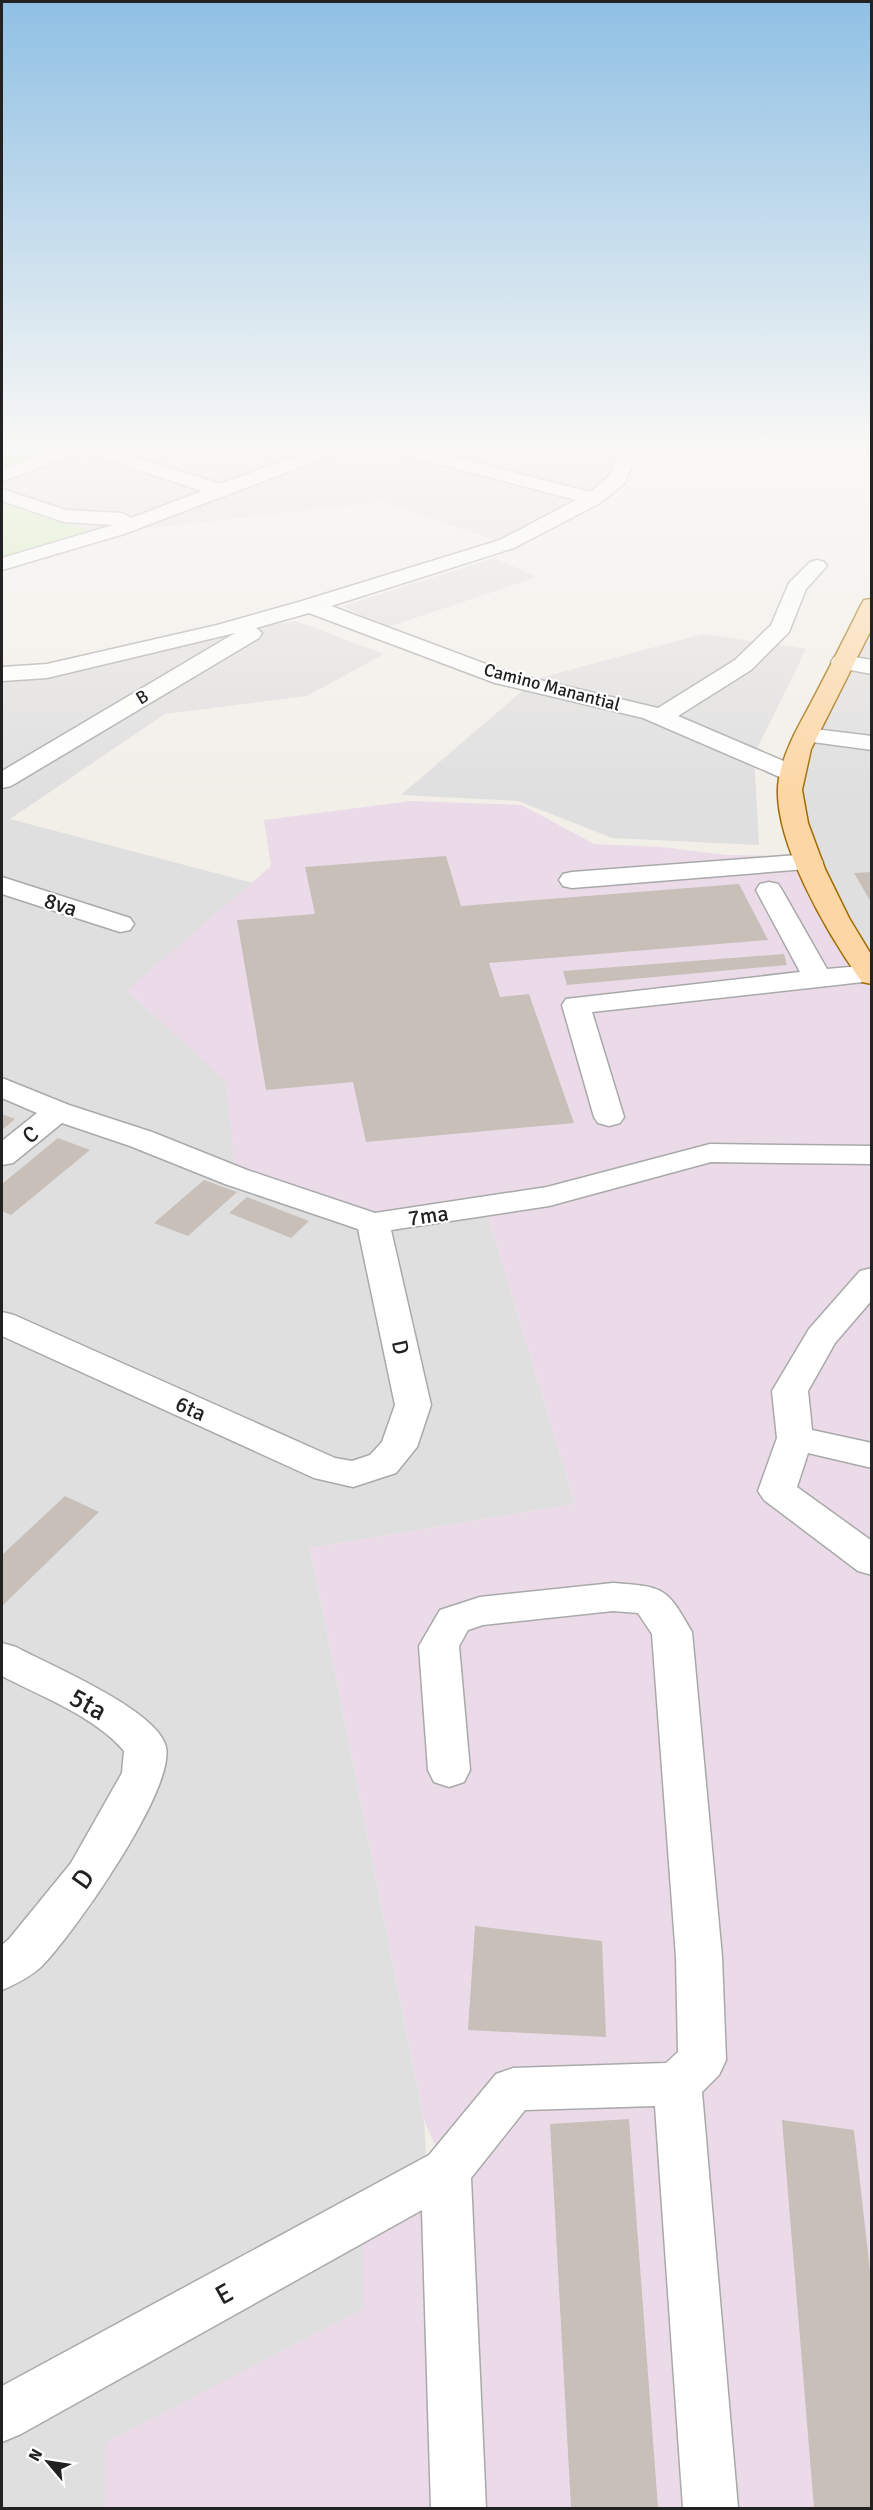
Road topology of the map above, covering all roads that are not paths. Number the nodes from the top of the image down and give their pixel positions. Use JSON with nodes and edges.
{"nodes":[{"id":1,"x":443,"y":564,"type":"edge"},
{"id":2,"x":817,"y":566,"type":"dead end"},
{"id":3,"x":872,"y":605,"type":"edge"},
{"id":4,"x":310,"y":606,"type":"junction"},
{"id":5,"x":283,"y":614,"type":"junction"},
{"id":6,"x":842,"y":662,"type":"junction"},
{"id":7,"x":872,"y":667,"type":"edge"},
{"id":8,"x":2,"y":674,"type":"edge"},
{"id":9,"x":660,"y":717,"type":"junction"},
{"id":10,"x":806,"y":735,"type":"junction"},
{"id":11,"x":872,"y":743,"type":"edge"},
{"id":12,"x":791,"y":773,"type":"junction"},
{"id":13,"x":2,"y":781,"type":"edge"},
{"id":14,"x":810,"y":862,"type":"junction"},
{"id":15,"x":572,"y":880,"type":"dead end"},
{"id":16,"x":2,"y":885,"type":"edge"},
{"id":17,"x":769,"y":891,"type":"dead end"},
{"id":18,"x":120,"y":924,"type":"dead end"},
{"id":19,"x":870,"y":974,"type":"edge"},
{"id":20,"x":818,"y":978,"type":"junction"},
{"id":21,"x":2,"y":1087,"type":"edge"},
{"id":22,"x":58,"y":1111,"type":"junction"},
{"id":23,"x":609,"y":1118,"type":"dead end"},
{"id":24,"x":872,"y":1155,"type":"edge"},
{"id":25,"x":2,"y":1156,"type":"edge"},
{"id":26,"x":374,"y":1223,"type":"junction"},
{"id":27,"x":872,"y":1278,"type":"edge"},
{"id":28,"x":2,"y":1323,"type":"edge"},
{"id":29,"x":795,"y":1438,"type":"junction"},
{"id":30,"x":872,"y":1456,"type":"edge"},
{"id":31,"x":383,"y":1464,"type":"joint"},
{"id":32,"x":872,"y":1560,"type":"edge"},
{"id":33,"x":2,"y":1658,"type":"edge"},
{"id":34,"x":449,"y":1770,"type":"dead end"},
{"id":35,"x":143,"y":1773,"type":"joint"},
{"id":36,"x":2,"y":1970,"type":"edge"},
{"id":37,"x":677,"y":2084,"type":"junction"},
{"id":38,"x":446,"y":2171,"type":"junction"},
{"id":39,"x":2,"y":2415,"type":"edge"},
{"id":40,"x":459,"y":2508,"type":"edge"},
{"id":41,"x":711,"y":2508,"type":"edge"}],
"edges":[{"from":1,"to":4,"type":"street"},
{"from":2,"to":9,"type":"street"},
{"from":3,"to":6,"type":"main road"},
{"from":4,"to":5,"type":"street"},
{"from":4,"to":9,"type":"street","name":"Camino Manantial"},
{"from":5,"to":8,"type":"street"},
{"from":5,"to":13,"type":"street","name":"B"},
{"from":6,"to":7,"type":"street"},
{"from":6,"to":10,"type":"main road"},
{"from":9,"to":12,"type":"street","name":"Camino Manantial"},
{"from":10,"to":11,"type":"street"},
{"from":10,"to":12,"type":"main road"},
{"from":12,"to":14,"type":"main road"},
{"from":14,"to":15,"type":"street"},
{"from":14,"to":19,"type":"main road"},
{"from":16,"to":18,"type":"street","name":"8va"},
{"from":17,"to":20,"type":"street"},
{"from":19,"to":20,"type":"street"},
{"from":20,"to":23,"type":"street"},
{"from":21,"to":22,"type":"street","name":"7ma"},
{"from":22,"to":25,"type":"street","name":"C"},
{"from":22,"to":26,"type":"street","name":"7ma"},
{"from":24,"to":26,"type":"street","name":"7ma"},
{"from":26,"to":31,"type":"street","name":"D"},
{"from":27,"to":29,"type":"street"},
{"from":28,"to":31,"type":"street","name":"6ta"},
{"from":29,"to":30,"type":"street"},
{"from":29,"to":32,"type":"street"},
{"from":33,"to":35,"type":"street","name":"5ta"},
{"from":34,"to":37,"type":"street"},
{"from":35,"to":36,"type":"street","name":"D"},
{"from":37,"to":38,"type":"street"},
{"from":37,"to":41,"type":"street"},
{"from":38,"to":39,"type":"street","name":"E"},
{"from":38,"to":40,"type":"street"}]}
